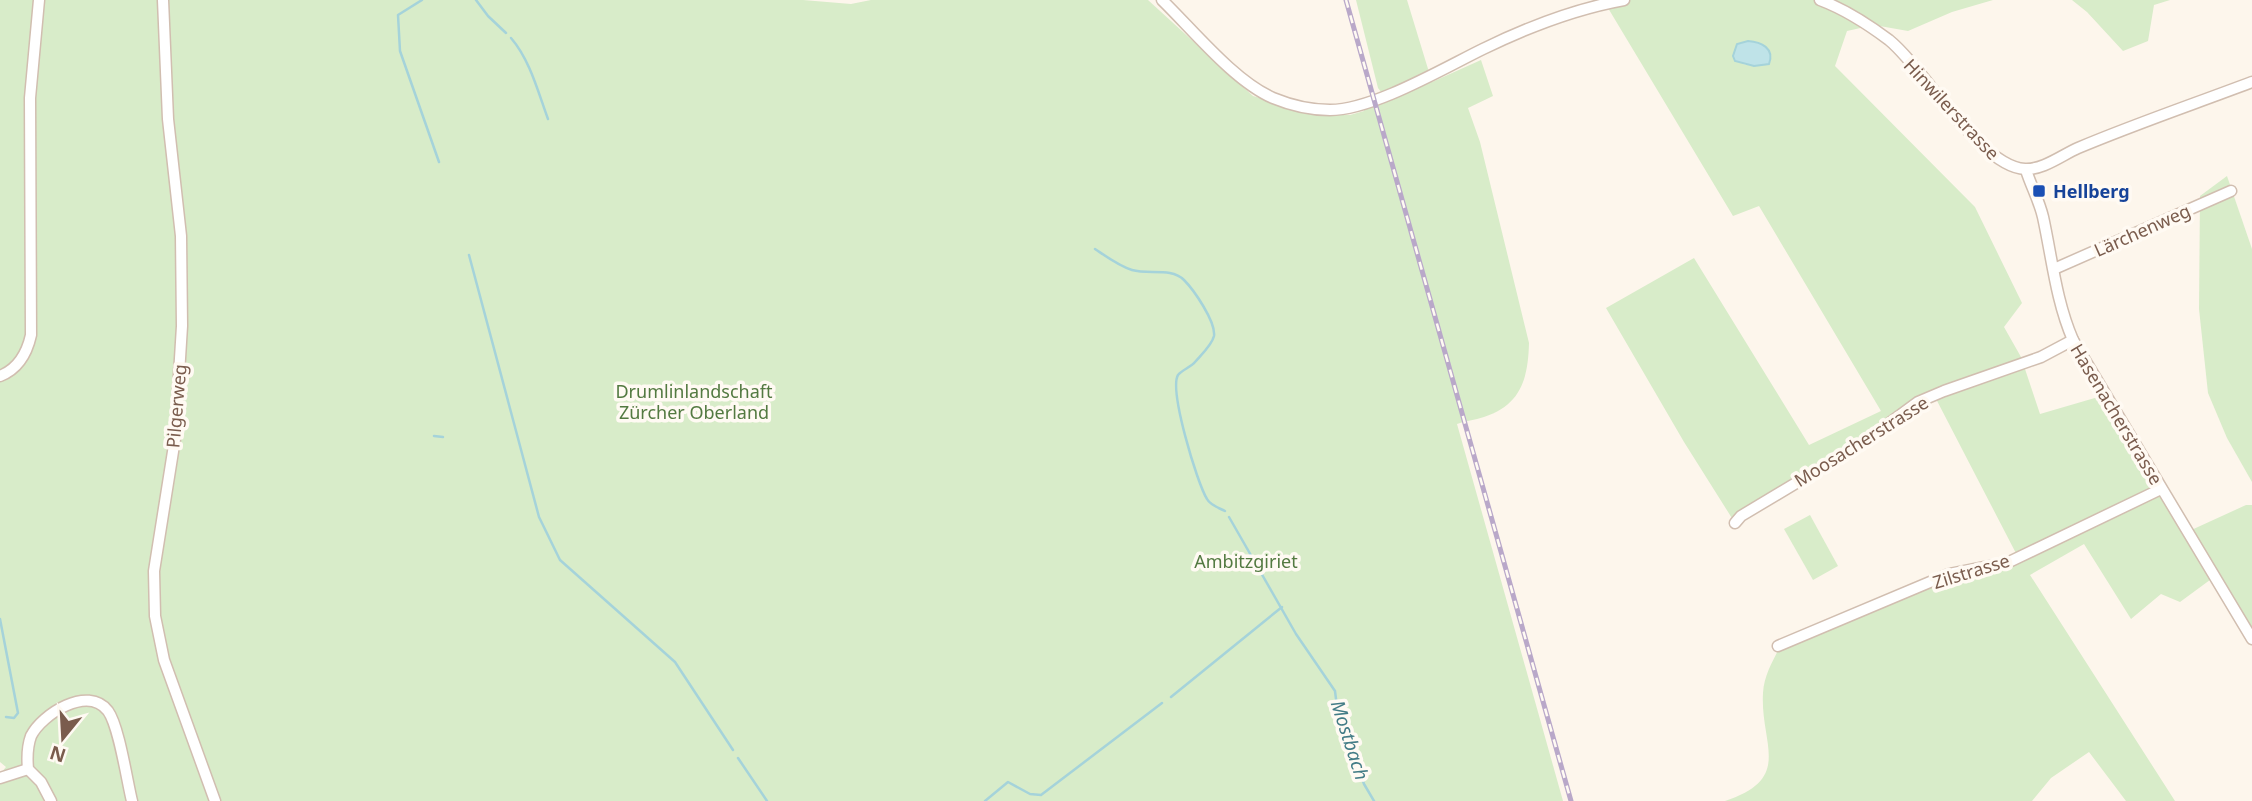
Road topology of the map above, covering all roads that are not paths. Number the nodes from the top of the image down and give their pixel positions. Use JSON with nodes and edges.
{"nodes":[{"id":1,"x":39,"y":0,"type":"edge"},
{"id":2,"x":163,"y":0,"type":"edge"},
{"id":3,"x":1162,"y":0,"type":"edge"},
{"id":4,"x":1623,"y":0,"type":"edge"},
{"id":5,"x":1820,"y":0,"type":"edge"},
{"id":6,"x":2252,"y":82,"type":"edge"},
{"id":7,"x":2026,"y":170,"type":"junction"},
{"id":8,"x":2231,"y":191,"type":"dead end"},
{"id":9,"x":2054,"y":269,"type":"junction"},
{"id":10,"x":2073,"y":340,"type":"junction"},
{"id":11,"x":0,"y":376,"type":"edge"},
{"id":12,"x":2161,"y":489,"type":"junction"},
{"id":13,"x":1735,"y":523,"type":"dead end"},
{"id":14,"x":2252,"y":639,"type":"edge"},
{"id":15,"x":1778,"y":646,"type":"dead end"},
{"id":16,"x":27,"y":769,"type":"junction"},
{"id":17,"x":0,"y":778,"type":"edge"},
{"id":18,"x":51,"y":801,"type":"edge"},
{"id":19,"x":132,"y":801,"type":"edge"},
{"id":20,"x":215,"y":801,"type":"edge"}],
"edges":[{"from":1,"to":11,"type":"street"},
{"from":2,"to":20,"type":"street","name":"Pilgerweg"},
{"from":3,"to":4,"type":"street"},
{"from":5,"to":7,"type":"street","name":"Hinwilerstrasse"},
{"from":6,"to":7,"type":"street"},
{"from":7,"to":9,"type":"street","name":"Hasenacherstrasse"},
{"from":8,"to":9,"type":"street","name":"Lärchenweg"},
{"from":9,"to":10,"type":"street","name":"Hasenacherstrasse"},
{"from":10,"to":12,"type":"street","name":"Hasenacherstrasse"},
{"from":10,"to":13,"type":"street","name":"Moosacherstrasse"},
{"from":12,"to":14,"type":"street","name":"Hasenacherstrasse"},
{"from":12,"to":15,"type":"street","name":"Zilstrasse"},
{"from":16,"to":17,"type":"street"},
{"from":16,"to":18,"type":"street"},
{"from":16,"to":19,"type":"street"}]}
